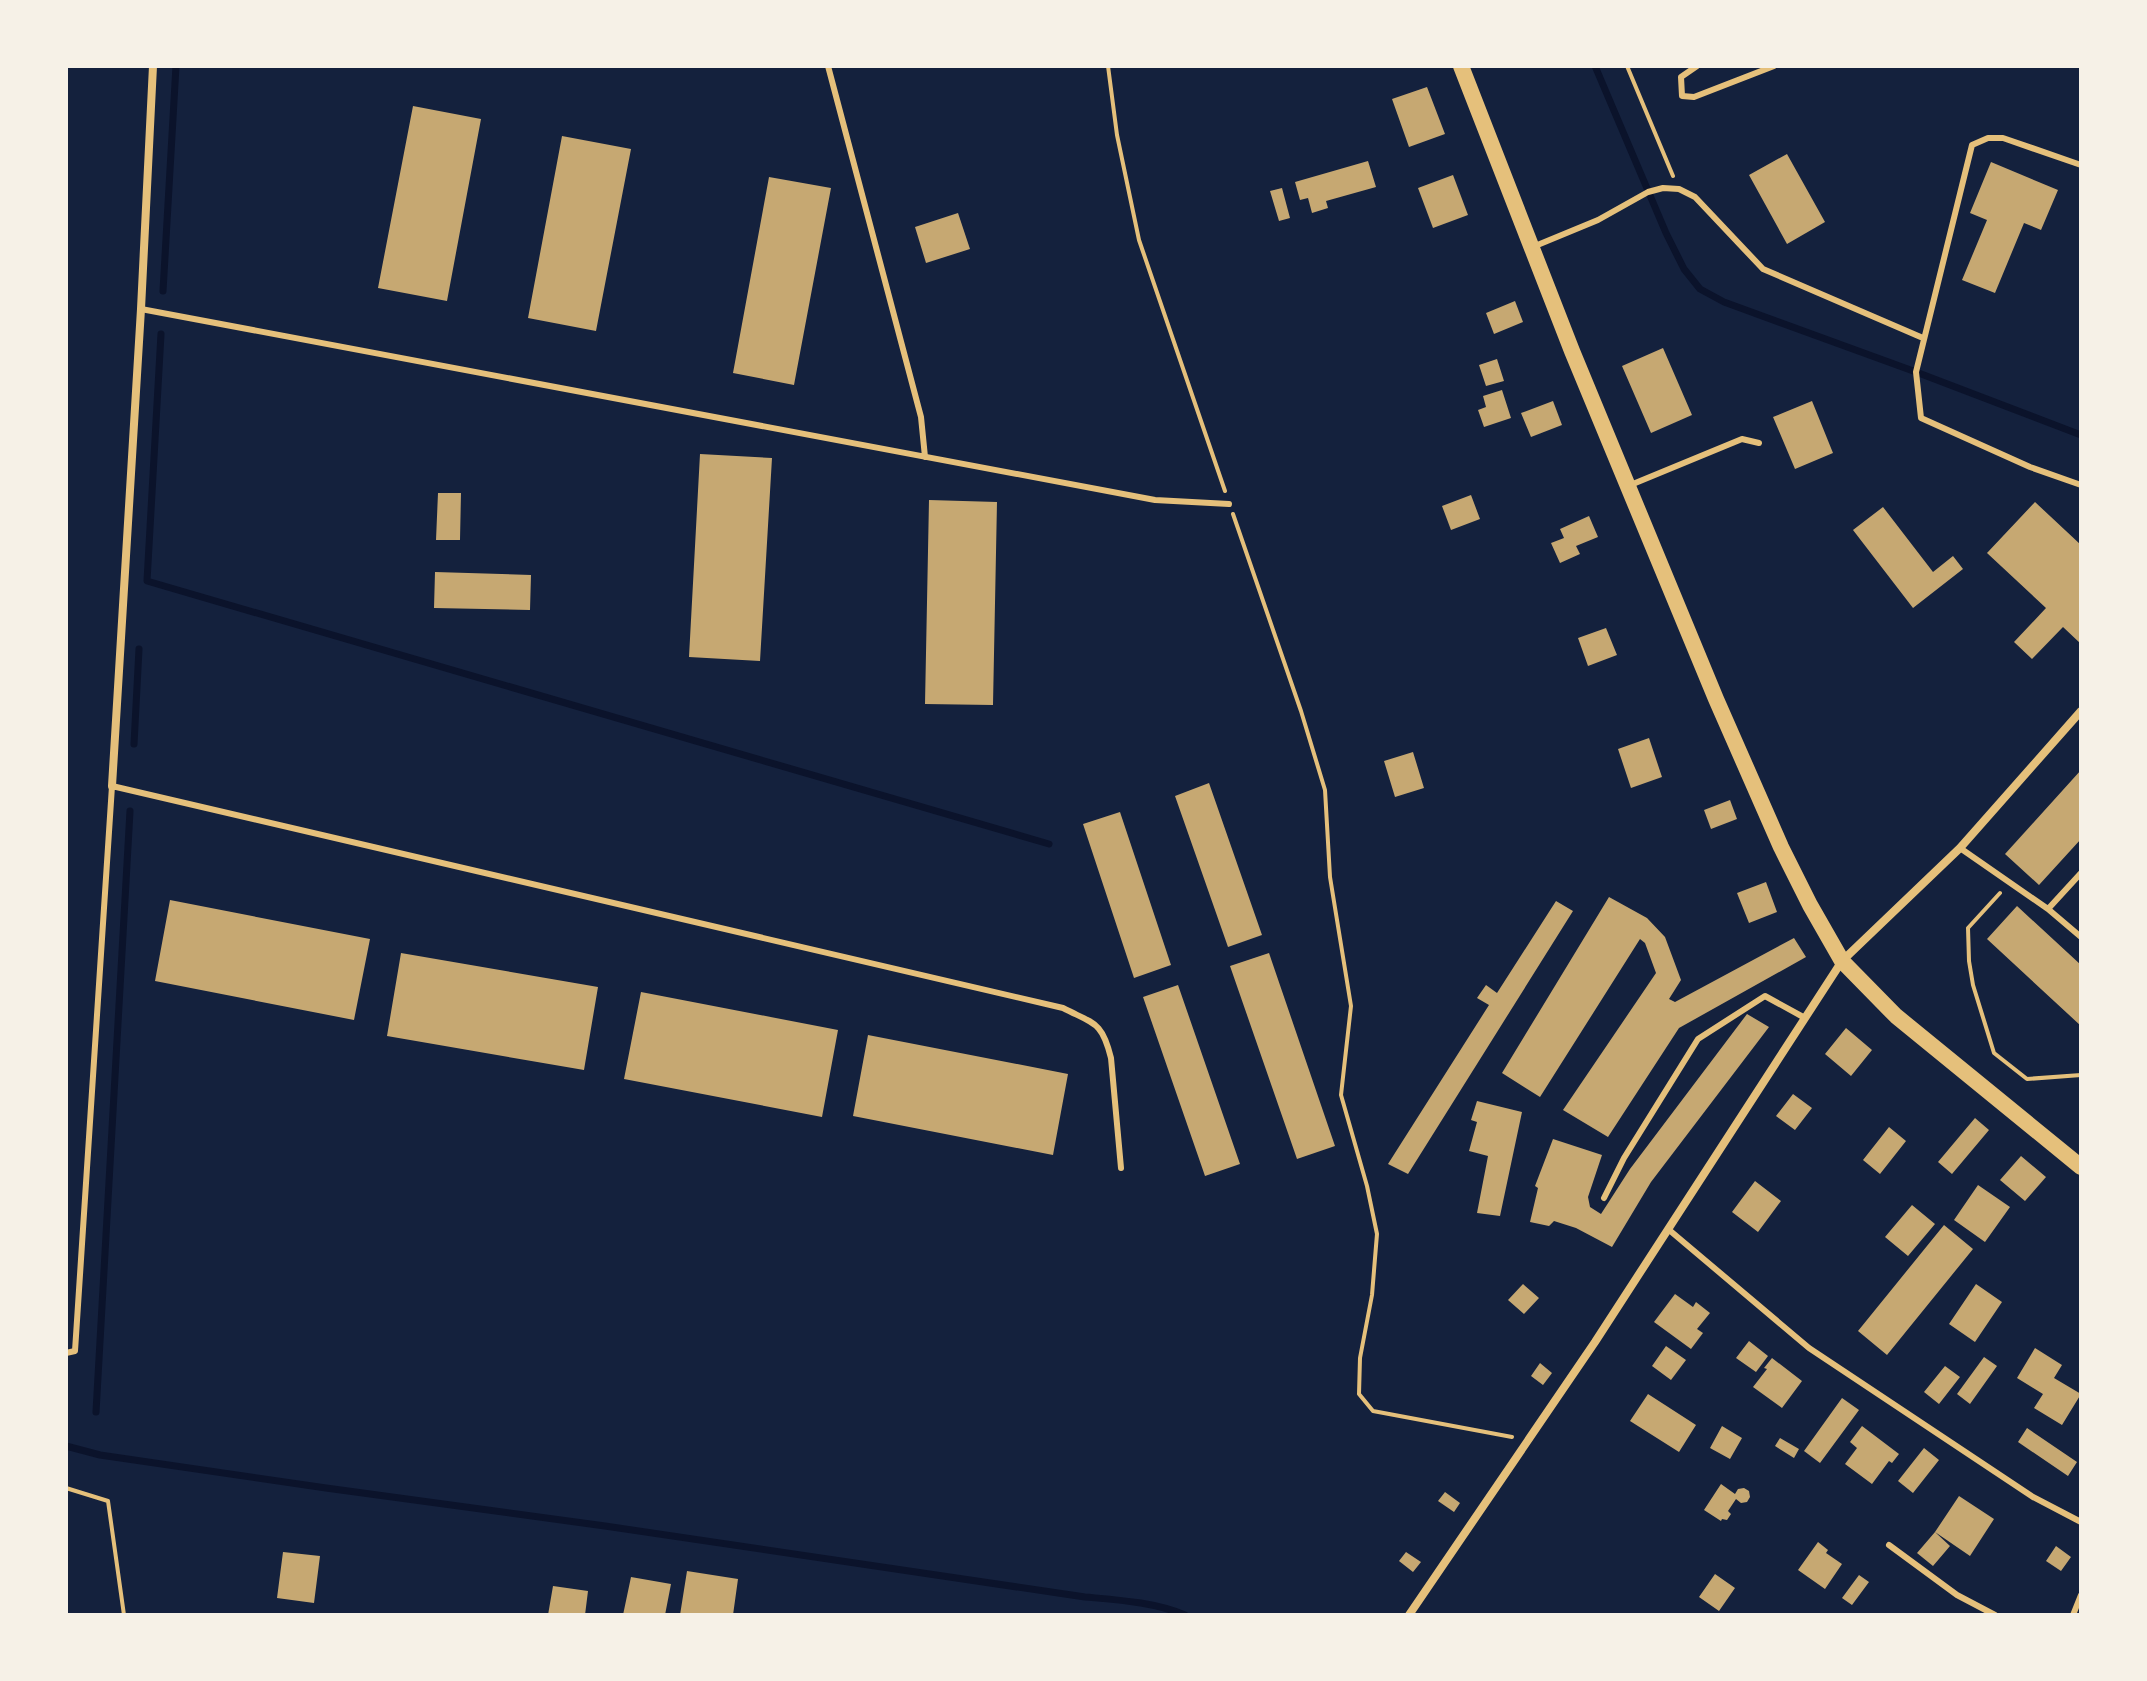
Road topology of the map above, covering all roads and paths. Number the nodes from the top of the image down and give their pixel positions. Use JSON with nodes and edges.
{"nodes":[{"id":1,"x":153,"y":66,"type":"edge"},
{"id":2,"x":828,"y":66,"type":"edge"},
{"id":3,"x":1108,"y":66,"type":"edge"},
{"id":4,"x":1461,"y":66,"type":"edge"},
{"id":5,"x":1627,"y":66,"type":"edge"},
{"id":6,"x":1697,"y":66,"type":"edge"},
{"id":7,"x":1774,"y":66,"type":"edge"},
{"id":8,"x":2081,"y":165,"type":"edge"},
{"id":9,"x":1679,"y":189,"type":"junction"},
{"id":10,"x":1532,"y":248,"type":"junction"},
{"id":11,"x":141,"y":309,"type":"junction"},
{"id":12,"x":1923,"y":338,"type":"junction"},
{"id":13,"x":1759,"y":443,"type":"dead end"},
{"id":14,"x":925,"y":457,"type":"junction"},
{"id":15,"x":2081,"y":485,"type":"edge"},
{"id":16,"x":1628,"y":486,"type":"junction"},
{"id":17,"x":1229,"y":504,"type":"junction"},
{"id":18,"x":2081,"y":711,"type":"edge"},
{"id":19,"x":112,"y":786,"type":"junction"},
{"id":20,"x":1960,"y":848,"type":"junction"},
{"id":21,"x":2081,"y":873,"type":"edge"},
{"id":22,"x":2010,"y":882,"type":"junction"},
{"id":23,"x":2048,"y":909,"type":"junction"},
{"id":24,"x":2081,"y":937,"type":"edge"},
{"id":25,"x":1842,"y":961,"type":"junction"},
{"id":26,"x":1805,"y":1018,"type":"junction"},
{"id":27,"x":2081,"y":1075,"type":"edge"},
{"id":28,"x":2081,"y":1167,"type":"edge"},
{"id":29,"x":1121,"y":1168,"type":"dead end"},
{"id":30,"x":1604,"y":1198,"type":"dead end"},
{"id":31,"x":1668,"y":1229,"type":"junction"},
{"id":32,"x":66,"y":1353,"type":"edge"},
{"id":33,"x":1528,"y":1440,"type":"junction"},
{"id":34,"x":66,"y":1488,"type":"edge"},
{"id":35,"x":2081,"y":1522,"type":"edge"},
{"id":36,"x":1889,"y":1545,"type":"dead end"},
{"id":37,"x":2081,"y":1595,"type":"edge"},
{"id":38,"x":124,"y":1615,"type":"edge"},
{"id":39,"x":1409,"y":1615,"type":"edge"},
{"id":40,"x":1995,"y":1615,"type":"edge"},
{"id":41,"x":2073,"y":1615,"type":"edge"}],
"edges":[{"from":1,"to":11,"type":"street"},
{"from":2,"to":14,"type":"lane"},
{"from":3,"to":17,"type":"path"},
{"from":4,"to":10,"type":"main road"},
{"from":5,"to":9,"type":"path"},
{"from":6,"to":7,"type":"lane"},
{"from":8,"to":12,"type":"lane"},
{"from":9,"to":10,"type":"lane"},
{"from":9,"to":12,"type":"lane"},
{"from":10,"to":16,"type":"main road"},
{"from":11,"to":14,"type":"lane"},
{"from":11,"to":19,"type":"street"},
{"from":12,"to":15,"type":"lane"},
{"from":13,"to":16,"type":"lane"},
{"from":14,"to":17,"type":"lane"},
{"from":16,"to":25,"type":"main road"},
{"from":17,"to":33,"type":"path"},
{"from":18,"to":20,"type":"street"},
{"from":19,"to":29,"type":"lane"},
{"from":19,"to":32,"type":"lane"},
{"from":20,"to":22,"type":"lane"},
{"from":20,"to":25,"type":"street"},
{"from":21,"to":23,"type":"lane"},
{"from":22,"to":23,"type":"lane"},
{"from":22,"to":27,"type":"path"},
{"from":23,"to":24,"type":"lane"},
{"from":25,"to":26,"type":"street"},
{"from":25,"to":28,"type":"main road"},
{"from":26,"to":30,"type":"lane"},
{"from":26,"to":31,"type":"street"},
{"from":31,"to":33,"type":"street"},
{"from":31,"to":35,"type":"lane"},
{"from":33,"to":39,"type":"street"},
{"from":34,"to":38,"type":"path"},
{"from":36,"to":40,"type":"lane"},
{"from":37,"to":41,"type":"lane"}]}
